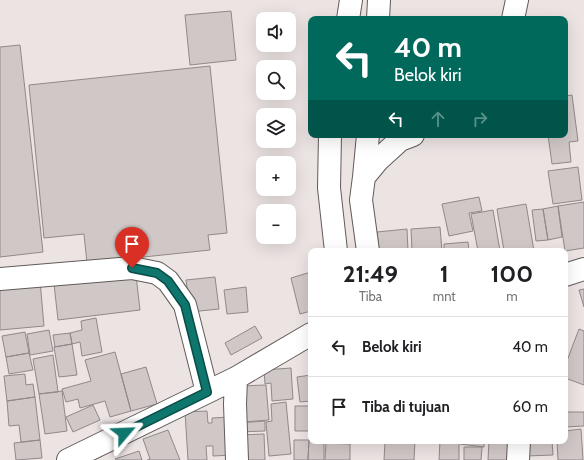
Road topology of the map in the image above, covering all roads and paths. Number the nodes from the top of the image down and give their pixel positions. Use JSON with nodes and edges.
{"nodes":[{"id":1,"x":351,"y":0,"type":"edge"},
{"id":2,"x":379,"y":0,"type":"edge"},
{"id":3,"x":517,"y":0,"type":"edge"},
{"id":4,"x":348,"y":16,"type":"edge"},
{"id":5,"x":378,"y":16,"type":"edge"},
{"id":6,"x":514,"y":16,"type":"edge"},
{"id":7,"x":330,"y":138,"type":"edge"},
{"id":8,"x":368,"y":138,"type":"edge"},
{"id":9,"x":405,"y":138,"type":"edge"},
{"id":10,"x":364,"y":177,"type":"junction"},
{"id":11,"x":336,"y":248,"type":"edge"},
{"id":12,"x":368,"y":248,"type":"edge"},
{"id":13,"x":584,"y":269,"type":"edge"},
{"id":14,"x":568,"y":274,"type":"edge"},
{"id":15,"x":0,"y":279,"type":"edge"},
{"id":16,"x":308,"y":336,"type":"edge"},
{"id":17,"x":236,"y":378,"type":"junction"},
{"id":18,"x":207,"y":392,"type":"junction"},
{"id":19,"x":519,"y":444,"type":"edge"},
{"id":20,"x":68,"y":460,"type":"edge"},
{"id":21,"x":237,"y":460,"type":"edge"},
{"id":22,"x":518,"y":460,"type":"edge"}],
"edges":[{"from":1,"to":4,"type":"street"},
{"from":2,"to":5,"type":"street"},
{"from":3,"to":6,"type":"street"},
{"from":7,"to":11,"type":"street"},
{"from":8,"to":10,"type":"street"},
{"from":9,"to":10,"type":"street"},
{"from":10,"to":12,"type":"street"},
{"from":13,"to":14,"type":"street"},
{"from":15,"to":18,"type":"street"},
{"from":16,"to":17,"type":"street"},
{"from":17,"to":18,"type":"street"},
{"from":17,"to":21,"type":"street"},
{"from":18,"to":20,"type":"street"},
{"from":19,"to":22,"type":"street"}]}
